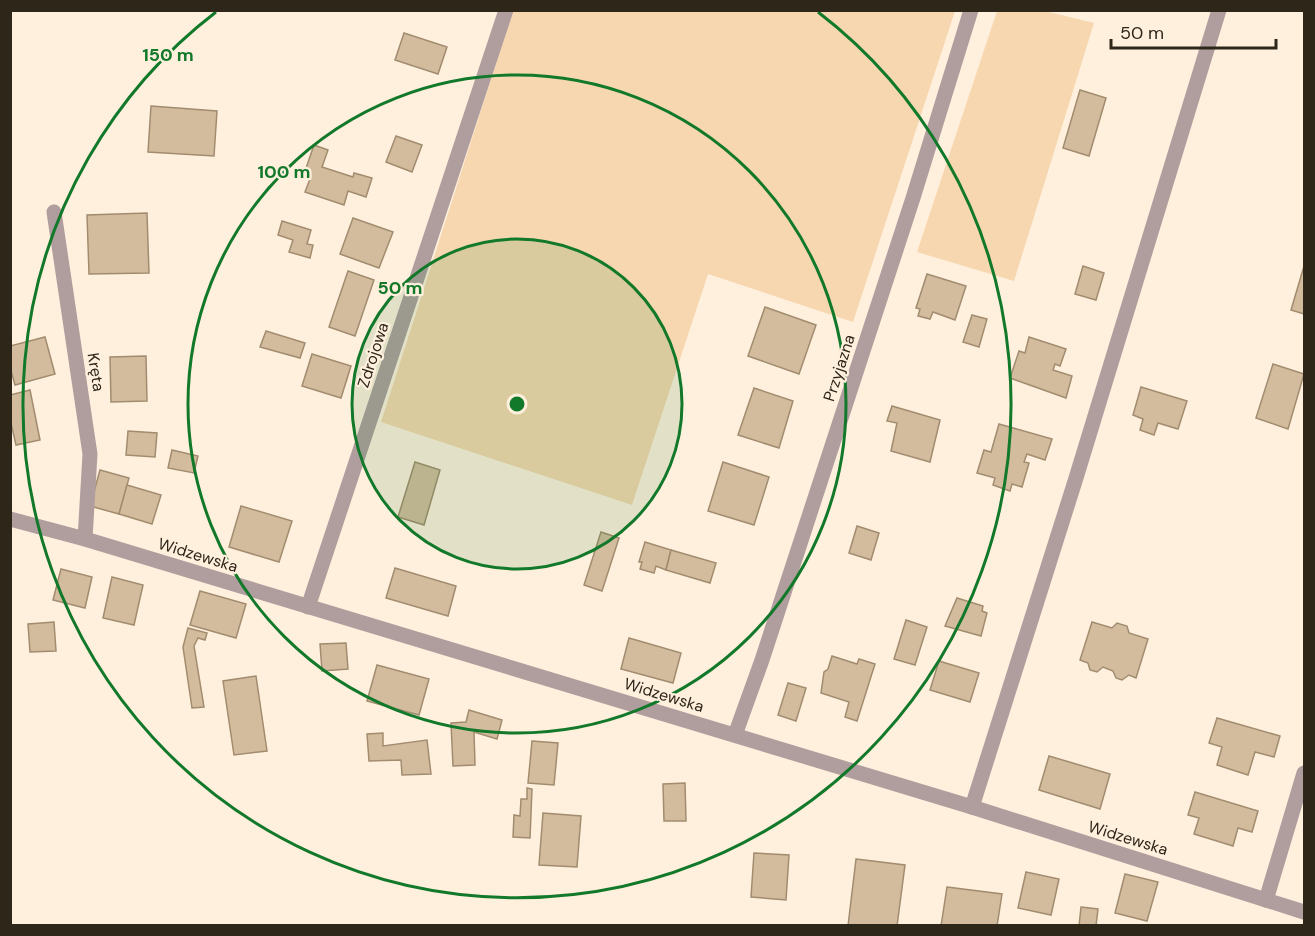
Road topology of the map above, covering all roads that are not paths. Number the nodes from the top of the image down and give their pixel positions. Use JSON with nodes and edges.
{"nodes":[{"id":1,"x":506,"y":10,"type":"edge"},
{"id":2,"x":972,"y":10,"type":"edge"},
{"id":3,"x":1219,"y":10,"type":"edge"},
{"id":4,"x":54,"y":212,"type":"dead end"},
{"id":5,"x":10,"y":519,"type":"edge"},
{"id":6,"x":85,"y":539,"type":"junction"},
{"id":7,"x":308,"y":607,"type":"junction"},
{"id":8,"x":735,"y":735,"type":"junction"},
{"id":9,"x":1305,"y":772,"type":"edge"},
{"id":10,"x":972,"y":807,"type":"junction"},
{"id":11,"x":1266,"y":900,"type":"junction"},
{"id":12,"x":1305,"y":912,"type":"edge"}],
"edges":[{"from":1,"to":7,"type":"street","name":"Zdrojowa"},
{"from":2,"to":8,"type":"street","name":"Przyjazna"},
{"from":3,"to":10,"type":"street"},
{"from":4,"to":6,"type":"street","name":"Kręta"},
{"from":5,"to":6,"type":"street","name":"Widzewska"},
{"from":6,"to":7,"type":"street","name":"Widzewska"},
{"from":7,"to":8,"type":"street","name":"Widzewska"},
{"from":8,"to":10,"type":"street","name":"Widzewska"},
{"from":9,"to":11,"type":"street"},
{"from":10,"to":11,"type":"street","name":"Widzewska"},
{"from":11,"to":12,"type":"street","name":"Widzewska"}]}
